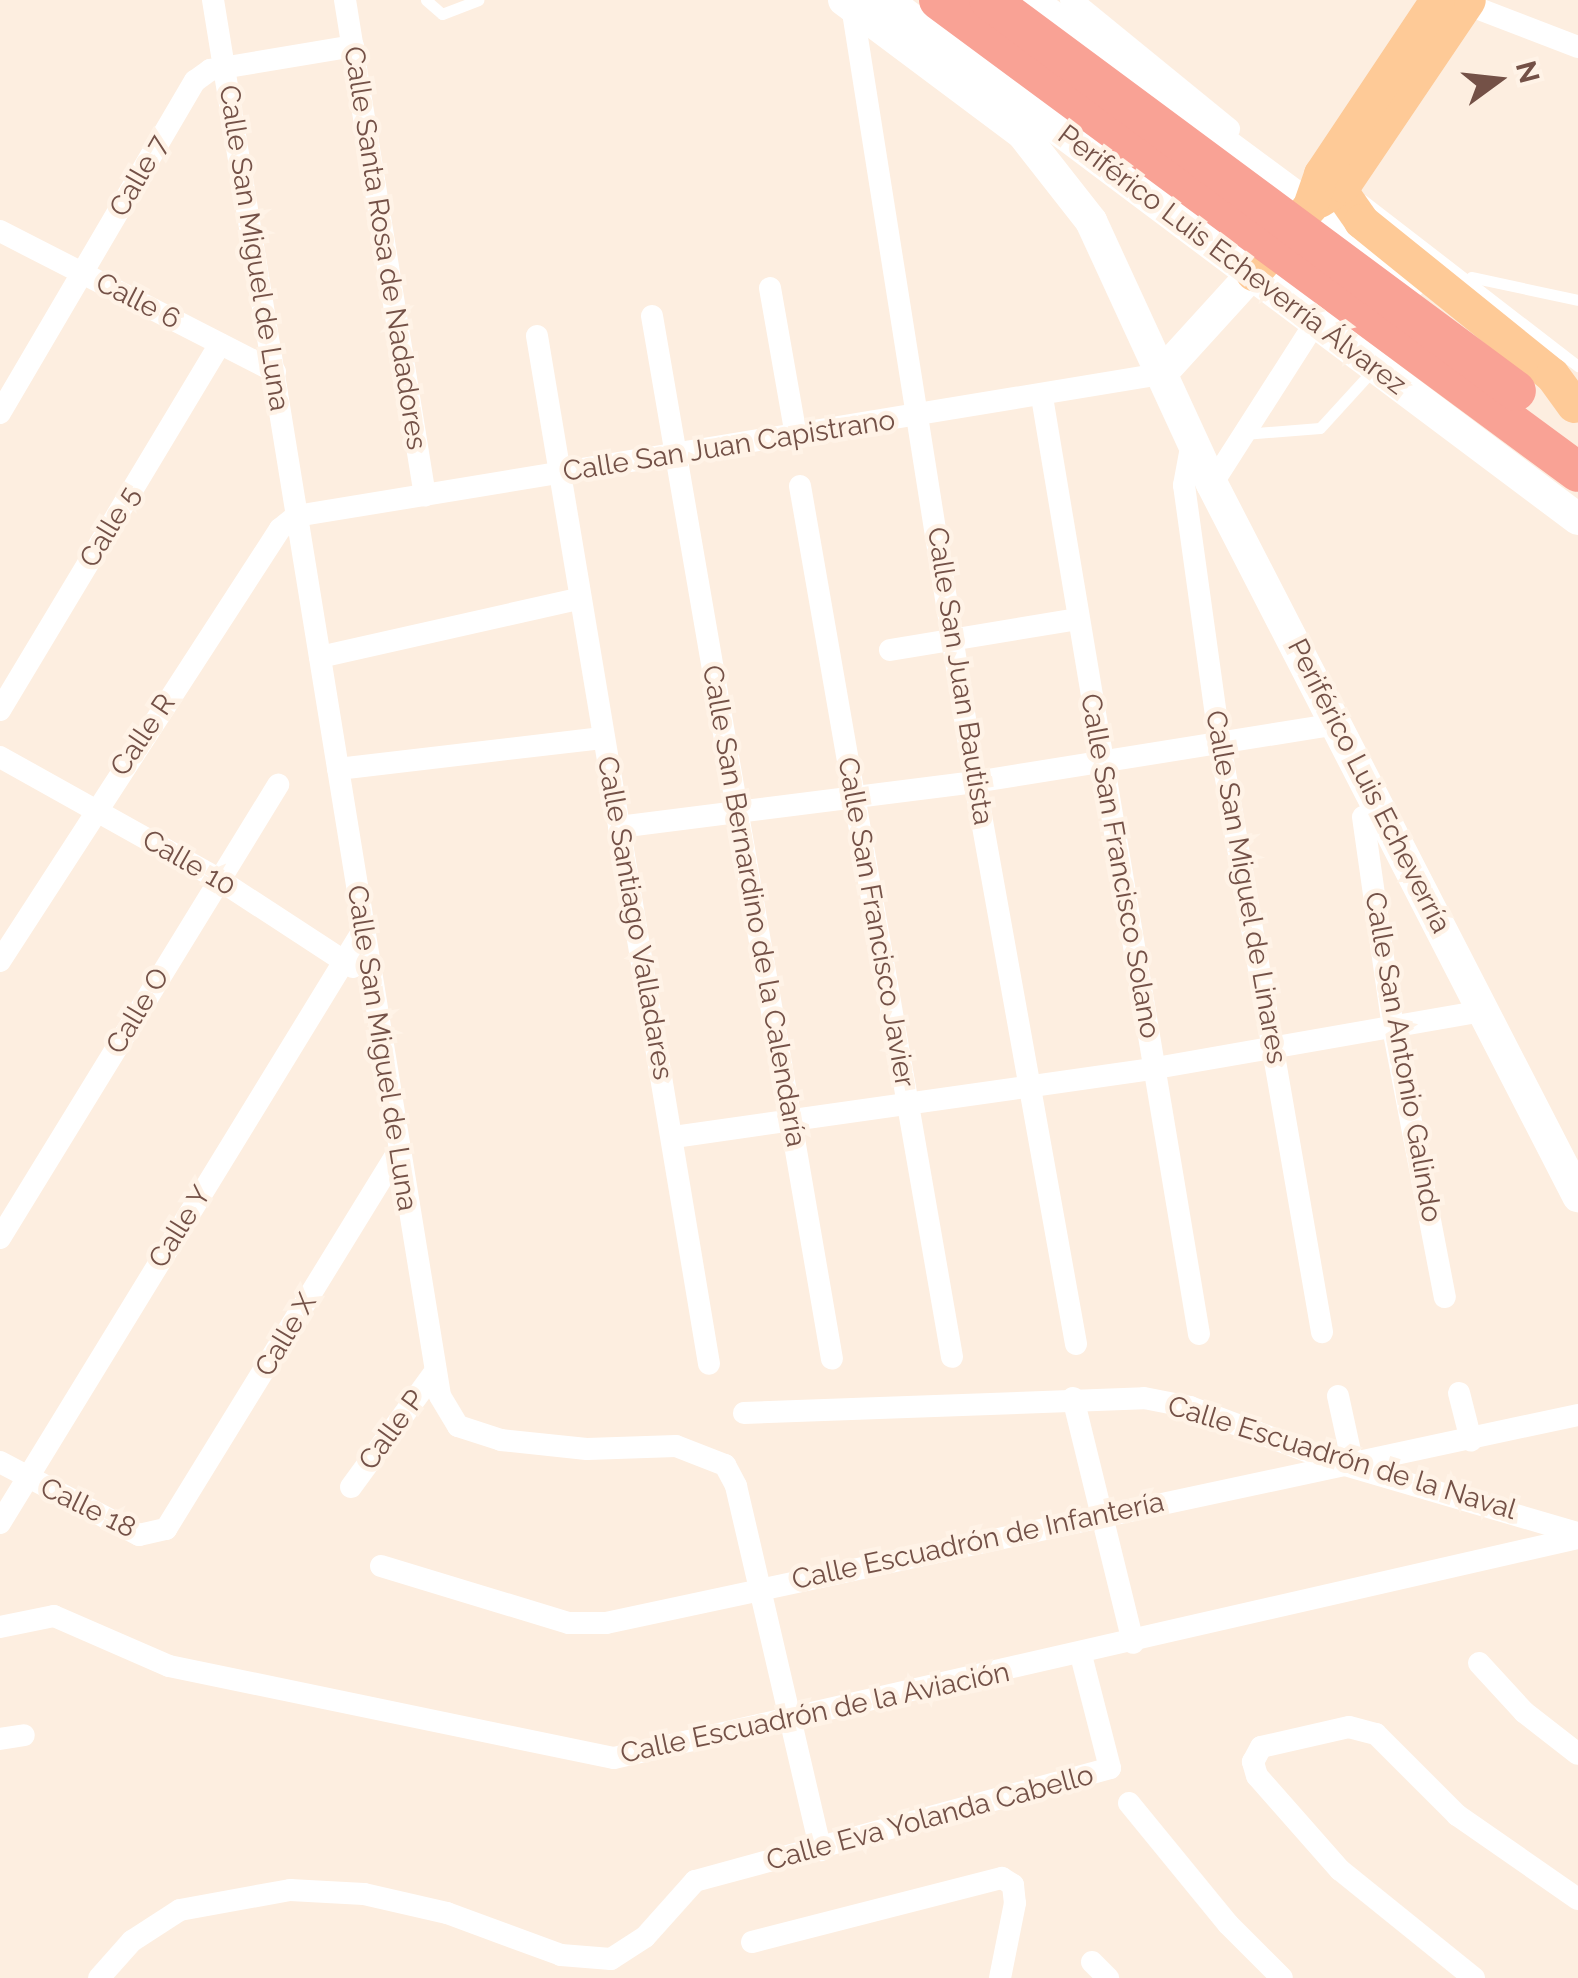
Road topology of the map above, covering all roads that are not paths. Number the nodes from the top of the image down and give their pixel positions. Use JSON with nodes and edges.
{"nodes":[{"id":1,"x":213,"y":0,"type":"edge"},
{"id":2,"x":345,"y":0,"type":"edge"},
{"id":3,"x":426,"y":0,"type":"edge"},
{"id":4,"x":478,"y":0,"type":"edge"},
{"id":5,"x":886,"y":0,"type":"edge"},
{"id":6,"x":939,"y":0,"type":"edge"},
{"id":7,"x":989,"y":0,"type":"edge"},
{"id":8,"x":1030,"y":0,"type":"edge"},
{"id":9,"x":1071,"y":0,"type":"edge"},
{"id":10,"x":1457,"y":1,"type":"edge"},
{"id":11,"x":848,"y":3,"type":"edge"},
{"id":12,"x":352,"y":46,"type":"junction"},
{"id":13,"x":1578,"y":47,"type":"edge"},
{"id":14,"x":224,"y":67,"type":"junction"},
{"id":15,"x":976,"y":82,"type":"junction"},
{"id":16,"x":1089,"y":93,"type":"junction"},
{"id":17,"x":1231,"y":148,"type":"junction"},
{"id":18,"x":1319,"y":191,"type":"junction"},
{"id":19,"x":1188,"y":225,"type":"junction"},
{"id":20,"x":0,"y":231,"type":"edge"},
{"id":21,"x":1382,"y":260,"type":"junction"},
{"id":22,"x":82,"y":273,"type":"junction"},
{"id":23,"x":1254,"y":273,"type":"junction"},
{"id":24,"x":1467,"y":277,"type":"junction"},
{"id":25,"x":770,"y":288,"type":"dead end"},
{"id":26,"x":1578,"y":300,"type":"edge"},
{"id":27,"x":652,"y":316,"type":"dead end"},
{"id":28,"x":1315,"y":323,"type":"junction"},
{"id":29,"x":537,"y":336,"type":"dead end"},
{"id":30,"x":220,"y":344,"type":"junction"},
{"id":31,"x":1376,"y":366,"type":"junction"},
{"id":32,"x":1578,"y":366,"type":"edge"},
{"id":33,"x":275,"y":372,"type":"junction"},
{"id":34,"x":1161,"y":374,"type":"junction"},
{"id":35,"x":1042,"y":397,"type":"junction"},
{"id":36,"x":0,"y":414,"type":"edge"},
{"id":37,"x":921,"y":415,"type":"junction"},
{"id":38,"x":1577,"y":417,"type":"edge"},
{"id":39,"x":1244,"y":434,"type":"junction"},
{"id":40,"x":796,"y":435,"type":"junction"},
{"id":41,"x":1192,"y":442,"type":"junction"},
{"id":42,"x":680,"y":452,"type":"junction"},
{"id":43,"x":562,"y":472,"type":"junction"},
{"id":44,"x":1578,"y":472,"type":"edge"},
{"id":45,"x":1212,"y":484,"type":"junction"},
{"id":46,"x":800,"y":486,"type":"dead end"},
{"id":47,"x":425,"y":496,"type":"junction"},
{"id":48,"x":296,"y":516,"type":"junction"},
{"id":49,"x":1578,"y":519,"type":"edge"},
{"id":50,"x":577,"y":599,"type":"junction"},
{"id":51,"x":1078,"y":620,"type":"junction"},
{"id":52,"x":953,"y":640,"type":"junction"},
{"id":53,"x":890,"y":650,"type":"dead end"},
{"id":54,"x":320,"y":657,"type":"junction"},
{"id":55,"x":0,"y":710,"type":"edge"},
{"id":56,"x":1339,"y":724,"type":"junction"},
{"id":57,"x":602,"y":738,"type":"junction"},
{"id":58,"x":1220,"y":744,"type":"junction"},
{"id":59,"x":0,"y":757,"type":"edge"},
{"id":60,"x":1099,"y":760,"type":"junction"},
{"id":61,"x":338,"y":770,"type":"junction"},
{"id":62,"x":974,"y":782,"type":"junction"},
{"id":63,"x":278,"y":785,"type":"dead end"},
{"id":64,"x":854,"y":796,"type":"junction"},
{"id":65,"x":94,"y":808,"type":"junction"},
{"id":66,"x":735,"y":812,"type":"junction"},
{"id":67,"x":1364,"y":817,"type":"dead end"},
{"id":68,"x":620,"y":827,"type":"junction"},
{"id":69,"x":218,"y":879,"type":"junction"},
{"id":70,"x":362,"y":932,"type":"junction"},
{"id":71,"x":345,"y":960,"type":"junction"},
{"id":72,"x":0,"y":961,"type":"edge"},
{"id":73,"x":370,"y":983,"type":"junction"},
{"id":74,"x":1484,"y":1011,"type":"junction"},
{"id":75,"x":1393,"y":1028,"type":"junction"},
{"id":76,"x":1274,"y":1048,"type":"junction"},
{"id":77,"x":1156,"y":1068,"type":"junction"},
{"id":78,"x":1030,"y":1086,"type":"junction"},
{"id":79,"x":908,"y":1104,"type":"junction"},
{"id":80,"x":791,"y":1122,"type":"junction"},
{"id":81,"x":674,"y":1137,"type":"junction"},
{"id":82,"x":399,"y":1150,"type":"junction"},
{"id":83,"x":1578,"y":1196,"type":"edge"},
{"id":84,"x":0,"y":1238,"type":"edge"},
{"id":85,"x":1444,"y":1297,"type":"dead end"},
{"id":86,"x":1322,"y":1332,"type":"dead end"},
{"id":87,"x":1199,"y":1334,"type":"dead end"},
{"id":88,"x":1076,"y":1344,"type":"dead end"},
{"id":89,"x":952,"y":1358,"type":"dead end"},
{"id":90,"x":832,"y":1360,"type":"dead end"},
{"id":91,"x":709,"y":1364,"type":"dead end"},
{"id":92,"x":434,"y":1373,"type":"junction"},
{"id":93,"x":1460,"y":1392,"type":"dead end"},
{"id":94,"x":1338,"y":1396,"type":"dead end"},
{"id":95,"x":1073,"y":1398,"type":"junction"},
{"id":96,"x":744,"y":1413,"type":"dead end"},
{"id":97,"x":1578,"y":1416,"type":"edge"},
{"id":98,"x":1471,"y":1440,"type":"junction"},
{"id":99,"x":0,"y":1462,"type":"edge"},
{"id":100,"x":1345,"y":1462,"type":"junction"},
{"id":101,"x":26,"y":1477,"type":"junction"},
{"id":102,"x":351,"y":1488,"type":"dead end"},
{"id":103,"x":1102,"y":1514,"type":"junction"},
{"id":104,"x":174,"y":1519,"type":"joint"},
{"id":105,"x":0,"y":1523,"type":"edge"},
{"id":106,"x":1578,"y":1536,"type":"edge"},
{"id":107,"x":382,"y":1566,"type":"dead end"},
{"id":108,"x":760,"y":1588,"type":"junction"},
{"id":109,"x":0,"y":1628,"type":"edge"},
{"id":110,"x":1133,"y":1643,"type":"junction"},
{"id":111,"x":1081,"y":1656,"type":"junction"},
{"id":112,"x":1479,"y":1663,"type":"dead end"},
{"id":113,"x":787,"y":1717,"type":"junction"},
{"id":114,"x":24,"y":1736,"type":"dead end"},
{"id":115,"x":0,"y":1739,"type":"edge"},
{"id":116,"x":1578,"y":1754,"type":"edge"},
{"id":117,"x":1129,"y":1803,"type":"dead end"},
{"id":118,"x":821,"y":1850,"type":"junction"},
{"id":119,"x":1578,"y":1899,"type":"edge"},
{"id":120,"x":752,"y":1942,"type":"dead end"},
{"id":121,"x":99,"y":1978,"type":"edge"},
{"id":122,"x":1000,"y":1978,"type":"edge"},
{"id":123,"x":1282,"y":1978,"type":"edge"},
{"id":124,"x":1474,"y":1978,"type":"edge"}],
"edges":[{"from":1,"to":14,"type":"street","name":"Calle San Miguel de Luna"},
{"from":2,"to":12,"type":"street","name":"Calle Santa Rosa de Nadadores"},
{"from":3,"to":4,"type":"lane"},
{"from":5,"to":15,"type":"main road","name":"Periférico Luis Echeverría Álvarez"},
{"from":6,"to":16,"type":"highway","name":"Periférico Luis Echeverría Álvarez"},
{"from":7,"to":16,"type":"highway","name":"Periférico Luis Echeverría Álvarez"},
{"from":8,"to":17,"type":"main road"},
{"from":9,"to":18,"type":"street"},
{"from":10,"to":13,"type":"street"},
{"from":10,"to":18,"type":"main road"},
{"from":11,"to":15,"type":"main road","name":"Periférico Luis Echeverría Álvarez"},
{"from":11,"to":37,"type":"street","name":"Calle San Juan Bautista"},
{"from":12,"to":14,"type":"street","name":"Calle 7"},
{"from":12,"to":47,"type":"street","name":"Calle Santa Rosa de Nadadores"},
{"from":14,"to":22,"type":"street","name":"Calle 7"},
{"from":14,"to":33,"type":"street","name":"Calle San Miguel de Luna"},
{"from":15,"to":19,"type":"main road","name":"Periférico Luis Echeverría Álvarez"},
{"from":15,"to":34,"type":"main road","name":"Periférico Luis Echeverría"},
{"from":16,"to":38,"type":"highway","name":"Periférico Luis Echeverría Álvarez"},
{"from":16,"to":44,"type":"highway","name":"Periférico Luis Echeverría Álvarez"},
{"from":17,"to":18,"type":"main road"},
{"from":17,"to":19,"type":"main road"},
{"from":18,"to":21,"type":"main road"},
{"from":18,"to":23,"type":"main road"},
{"from":18,"to":24,"type":"lane"},
{"from":18,"to":38,"type":"main road"},
{"from":19,"to":23,"type":"main road","name":"Periférico Luis Echeverría Álvarez"},
{"from":20,"to":22,"type":"street","name":"Calle 6"},
{"from":21,"to":28,"type":"main road"},
{"from":21,"to":38,"type":"main road"},
{"from":22,"to":30,"type":"street","name":"Calle 6"},
{"from":22,"to":36,"type":"street","name":"Calle 7"},
{"from":23,"to":28,"type":"main road","name":"Periférico Luis Echeverría Álvarez"},
{"from":23,"to":34,"type":"main road"},
{"from":24,"to":26,"type":"lane"},
{"from":24,"to":32,"type":"lane"},
{"from":25,"to":40,"type":"street"},
{"from":27,"to":42,"type":"street","name":"Calle San Bernardino de la Calendaría"},
{"from":28,"to":31,"type":"main road","name":"Periférico Luis Echeverría Álvarez"},
{"from":28,"to":39,"type":"street"},
{"from":29,"to":43,"type":"street","name":"Calle Santiago Valladares"},
{"from":30,"to":33,"type":"street","name":"Calle 6"},
{"from":30,"to":55,"type":"street","name":"Calle 5"},
{"from":31,"to":39,"type":"lane"},
{"from":31,"to":49,"type":"main road","name":"Periférico Luis Echeverría Álvarez"},
{"from":33,"to":48,"type":"street","name":"Calle San Miguel de Luna"},
{"from":34,"to":35,"type":"street","name":"Calle San Juan Capistrano"},
{"from":34,"to":41,"type":"main road","name":"Periférico Luis Echeverría"},
{"from":35,"to":37,"type":"street","name":"Calle San Juan Capistrano"},
{"from":35,"to":51,"type":"street","name":"Calle San Francisco Solano"},
{"from":37,"to":40,"type":"street","name":"Calle San Juan Capistrano"},
{"from":37,"to":52,"type":"street","name":"Calle San Juan Bautista"},
{"from":39,"to":45,"type":"street"},
{"from":40,"to":42,"type":"street","name":"Calle San Juan Capistrano"},
{"from":41,"to":45,"type":"main road","name":"Periférico Luis Echeverría"},
{"from":41,"to":58,"type":"street","name":"Calle San Miguel de Linares"},
{"from":42,"to":43,"type":"street","name":"Calle San Juan Capistrano"},
{"from":42,"to":66,"type":"street","name":"Calle San Bernardino de la Calendaría"},
{"from":43,"to":47,"type":"street","name":"Calle San Juan Capistrano"},
{"from":43,"to":50,"type":"street","name":"Calle Santiago Valladares"},
{"from":45,"to":56,"type":"main road","name":"Periférico Luis Echeverría"},
{"from":46,"to":64,"type":"street","name":"Calle San Francisco Javier"},
{"from":47,"to":48,"type":"street","name":"Calle San Juan Capistrano"},
{"from":48,"to":54,"type":"street","name":"Calle San Miguel de Luna"},
{"from":48,"to":65,"type":"street","name":"Calle R"},
{"from":50,"to":54,"type":"street"},
{"from":50,"to":57,"type":"street","name":"Calle Santiago Valladares"},
{"from":51,"to":52,"type":"street"},
{"from":51,"to":60,"type":"street","name":"Calle San Francisco Solano"},
{"from":52,"to":53,"type":"street"},
{"from":52,"to":62,"type":"street","name":"Calle San Juan Bautista"},
{"from":54,"to":61,"type":"street","name":"Calle San Miguel de Luna"},
{"from":56,"to":58,"type":"street"},
{"from":56,"to":74,"type":"main road","name":"Periférico Luis Echeverría"},
{"from":57,"to":61,"type":"street"},
{"from":57,"to":68,"type":"street","name":"Calle Santiago Valladares"},
{"from":58,"to":60,"type":"street"},
{"from":58,"to":76,"type":"street","name":"Calle San Miguel de Linares"},
{"from":59,"to":65,"type":"street","name":"Calle 10"},
{"from":60,"to":62,"type":"street"},
{"from":60,"to":77,"type":"street","name":"Calle San Francisco Solano"},
{"from":61,"to":70,"type":"street","name":"Calle San Miguel de Luna"},
{"from":62,"to":64,"type":"street"},
{"from":62,"to":78,"type":"street","name":"Calle San Juan Bautista"},
{"from":63,"to":69,"type":"street","name":"Calle O"},
{"from":64,"to":66,"type":"street"},
{"from":64,"to":79,"type":"street","name":"Calle San Francisco Javier"},
{"from":65,"to":69,"type":"street","name":"Calle 10"},
{"from":65,"to":72,"type":"street","name":"Calle R"},
{"from":66,"to":68,"type":"street"},
{"from":66,"to":80,"type":"street","name":"Calle San Bernardino de la Calendaría"},
{"from":67,"to":75,"type":"street","name":"Calle San Antonio Galindo"},
{"from":68,"to":81,"type":"street","name":"Calle Santiago Valladares"},
{"from":69,"to":71,"type":"street","name":"Calle 10"},
{"from":69,"to":84,"type":"street","name":"Calle O"},
{"from":70,"to":71,"type":"street","name":"Calle Y"},
{"from":70,"to":73,"type":"street","name":"Calle San Miguel de Luna"},
{"from":71,"to":73,"type":"street","name":"Calle 10"},
{"from":71,"to":101,"type":"street","name":"Calle Y"},
{"from":73,"to":82,"type":"street","name":"Calle San Miguel de Luna"},
{"from":74,"to":75,"type":"street"},
{"from":74,"to":83,"type":"main road","name":"Periférico Luis Echeverría"},
{"from":75,"to":76,"type":"street"},
{"from":75,"to":85,"type":"street","name":"Calle San Antonio Galindo"},
{"from":76,"to":77,"type":"street"},
{"from":76,"to":86,"type":"street","name":"Calle San Miguel de Linares"},
{"from":77,"to":78,"type":"street"},
{"from":77,"to":87,"type":"street","name":"Calle San Francisco Solano"},
{"from":78,"to":79,"type":"street"},
{"from":78,"to":88,"type":"street","name":"Calle San Juan Bautista"},
{"from":79,"to":80,"type":"street"},
{"from":79,"to":89,"type":"street","name":"Calle San Francisco Javier"},
{"from":80,"to":81,"type":"street"},
{"from":80,"to":90,"type":"street","name":"Calle San Bernardino de la Calendaría"},
{"from":81,"to":91,"type":"street","name":"Calle Santiago Valladares"},
{"from":82,"to":92,"type":"street","name":"Calle San Miguel de Luna"},
{"from":82,"to":104,"type":"street","name":"Calle X"},
{"from":92,"to":102,"type":"street","name":"Calle P"},
{"from":92,"to":108,"type":"street","name":"Calle San Miguel de Luna"},
{"from":93,"to":98,"type":"street"},
{"from":94,"to":100,"type":"street"},
{"from":95,"to":96,"type":"street","name":"Calle Escuadrón de la Naval"},
{"from":95,"to":100,"type":"street","name":"Calle Escuadrón de la Naval"},
{"from":95,"to":103,"type":"street"},
{"from":97,"to":98,"type":"street","name":"Calle Escuadrón de Infantería"},
{"from":98,"to":100,"type":"street","name":"Calle Escuadrón de Infantería"},
{"from":99,"to":101,"type":"street","name":"Calle 18"},
{"from":100,"to":103,"type":"street","name":"Calle Escuadrón de Infantería"},
{"from":100,"to":106,"type":"street","name":"Calle Escuadrón de la Naval"},
{"from":101,"to":104,"type":"street","name":"Calle 18"},
{"from":101,"to":105,"type":"street","name":"Calle Y"},
{"from":103,"to":108,"type":"street","name":"Calle Escuadrón de Infantería"},
{"from":103,"to":110,"type":"street"},
{"from":106,"to":110,"type":"street","name":"Calle Escuadrón de la Aviación"},
{"from":107,"to":108,"type":"street","name":"Calle Escuadrón de Infantería"},
{"from":108,"to":113,"type":"street","name":"Calle San Miguel de Luna"},
{"from":109,"to":113,"type":"street","name":"Calle Escuadrón de la Aviación"},
{"from":110,"to":111,"type":"street","name":"Calle Escuadrón de la Aviación"},
{"from":111,"to":113,"type":"street","name":"Calle Escuadrón de la Aviación"},
{"from":111,"to":118,"type":"street","name":"Calle Eva Yolanda Cabello"},
{"from":112,"to":116,"type":"street"},
{"from":113,"to":118,"type":"street","name":"Calle San Miguel de Luna"},
{"from":114,"to":115,"type":"street"},
{"from":117,"to":123,"type":"street"},
{"from":118,"to":121,"type":"street","name":"Calle Eva Yolanda Cabello"},
{"from":119,"to":124,"type":"street"},
{"from":120,"to":122,"type":"street"}]}
